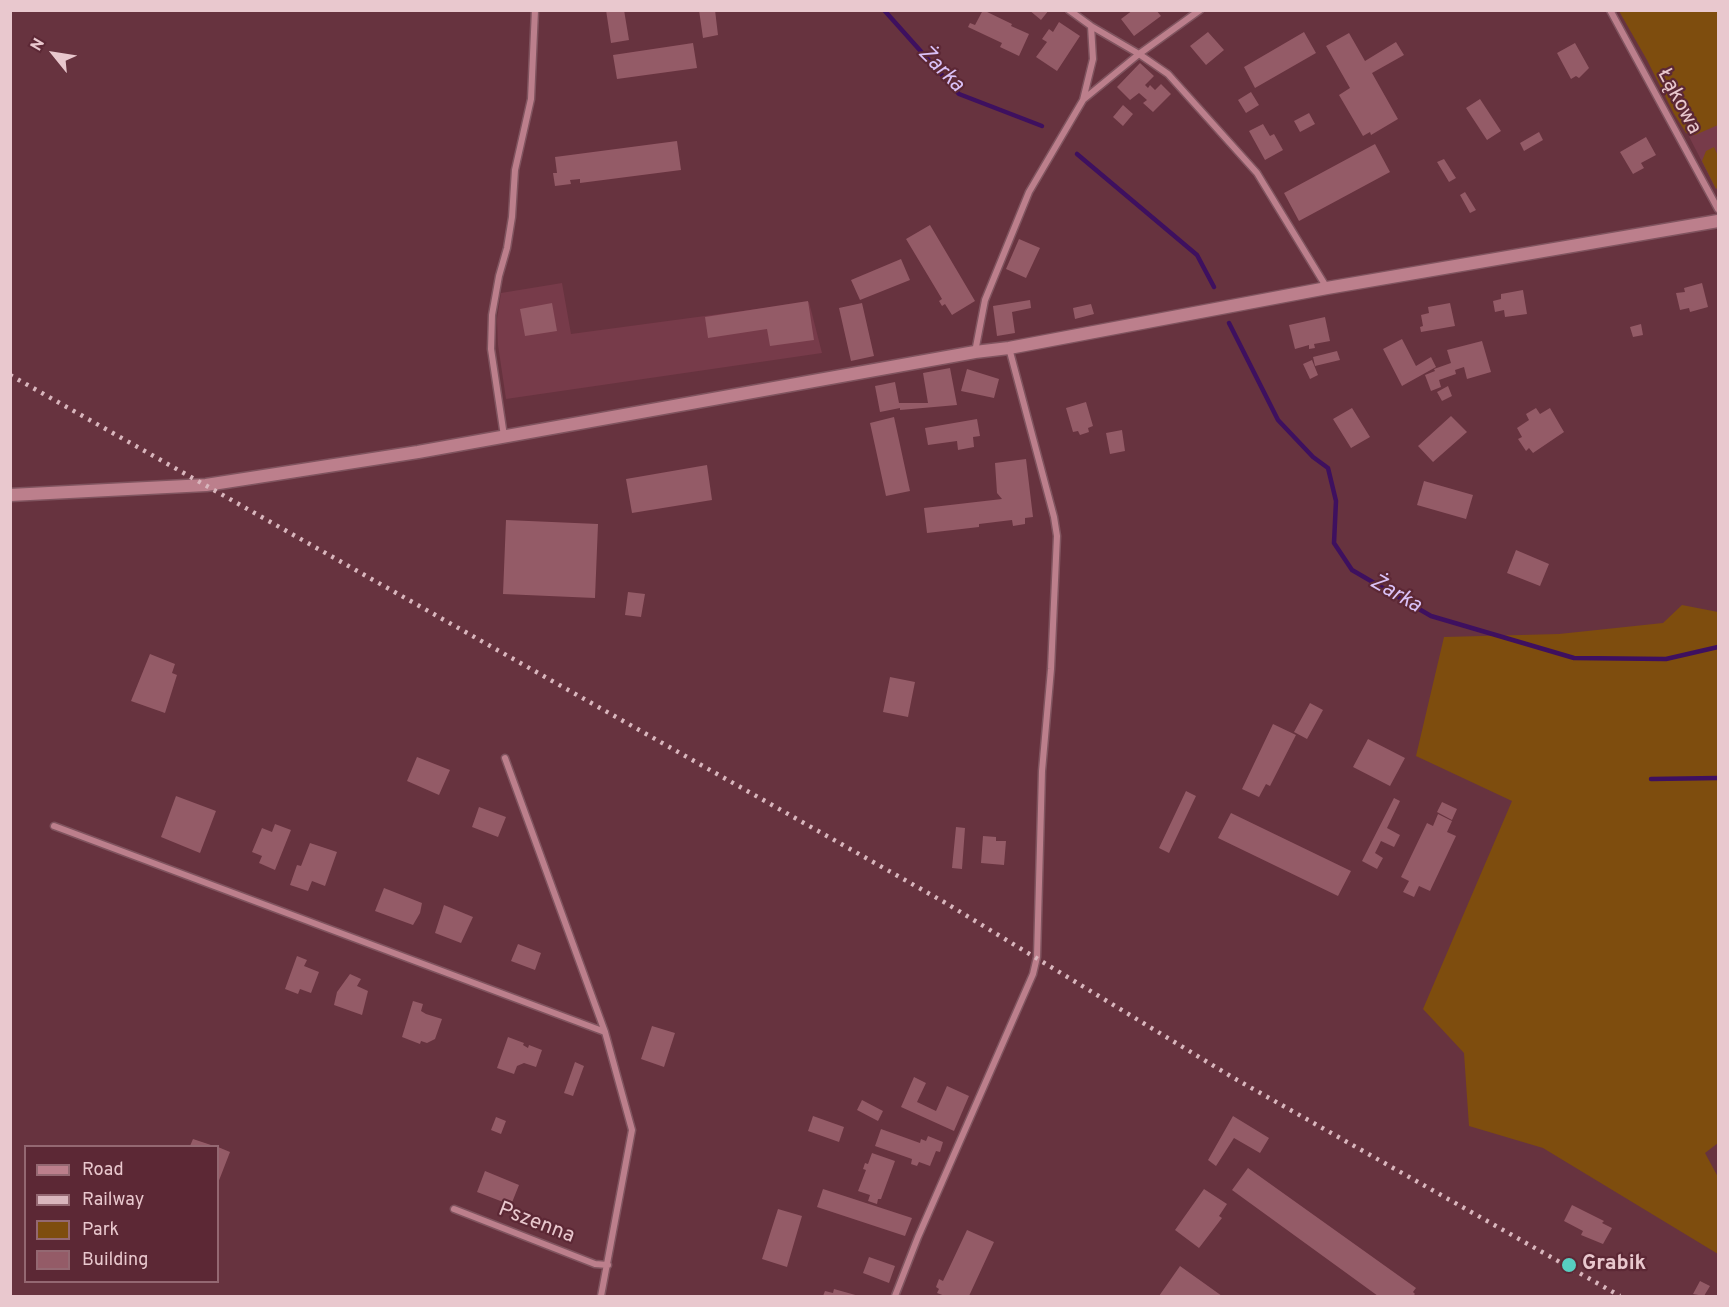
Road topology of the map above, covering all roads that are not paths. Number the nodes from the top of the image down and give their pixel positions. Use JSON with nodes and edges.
{"nodes":[{"id":1,"x":535,"y":10,"type":"edge"},
{"id":2,"x":1069,"y":10,"type":"edge"},
{"id":3,"x":1200,"y":10,"type":"edge"},
{"id":4,"x":1610,"y":10,"type":"edge"},
{"id":5,"x":1091,"y":26,"type":"junction"},
{"id":6,"x":1139,"y":54,"type":"junction"},
{"id":7,"x":1083,"y":100,"type":"junction"},
{"id":8,"x":1719,"y":209,"type":"edge"},
{"id":9,"x":1719,"y":221,"type":"edge"},
{"id":10,"x":1327,"y":288,"type":"junction"},
{"id":11,"x":1009,"y":348,"type":"junction"},
{"id":12,"x":975,"y":352,"type":"junction"},
{"id":13,"x":504,"y":438,"type":"junction"},
{"id":14,"x":10,"y":495,"type":"edge"},
{"id":15,"x":505,"y":758,"type":"dead end"},
{"id":16,"x":54,"y":826,"type":"dead end"},
{"id":17,"x":605,"y":1032,"type":"junction"},
{"id":18,"x":454,"y":1209,"type":"dead end"},
{"id":19,"x":608,"y":1265,"type":"junction"},
{"id":20,"x":602,"y":1296,"type":"edge"},
{"id":21,"x":895,"y":1296,"type":"edge"}],
"edges":[{"from":1,"to":13,"type":"street"},
{"from":2,"to":5,"type":"street"},
{"from":3,"to":6,"type":"street"},
{"from":4,"to":8,"type":"street","name":"Łąkowa"},
{"from":5,"to":6,"type":"street"},
{"from":5,"to":7,"type":"street"},
{"from":6,"to":7,"type":"street"},
{"from":6,"to":10,"type":"street"},
{"from":7,"to":12,"type":"street"},
{"from":9,"to":10,"type":"main road"},
{"from":10,"to":11,"type":"main road"},
{"from":11,"to":12,"type":"main road"},
{"from":11,"to":21,"type":"street"},
{"from":12,"to":13,"type":"main road"},
{"from":13,"to":14,"type":"main road"},
{"from":15,"to":17,"type":"street"},
{"from":16,"to":17,"type":"street"},
{"from":17,"to":19,"type":"street"},
{"from":18,"to":19,"type":"street","name":"Pszenna"},
{"from":19,"to":20,"type":"street"}]}
